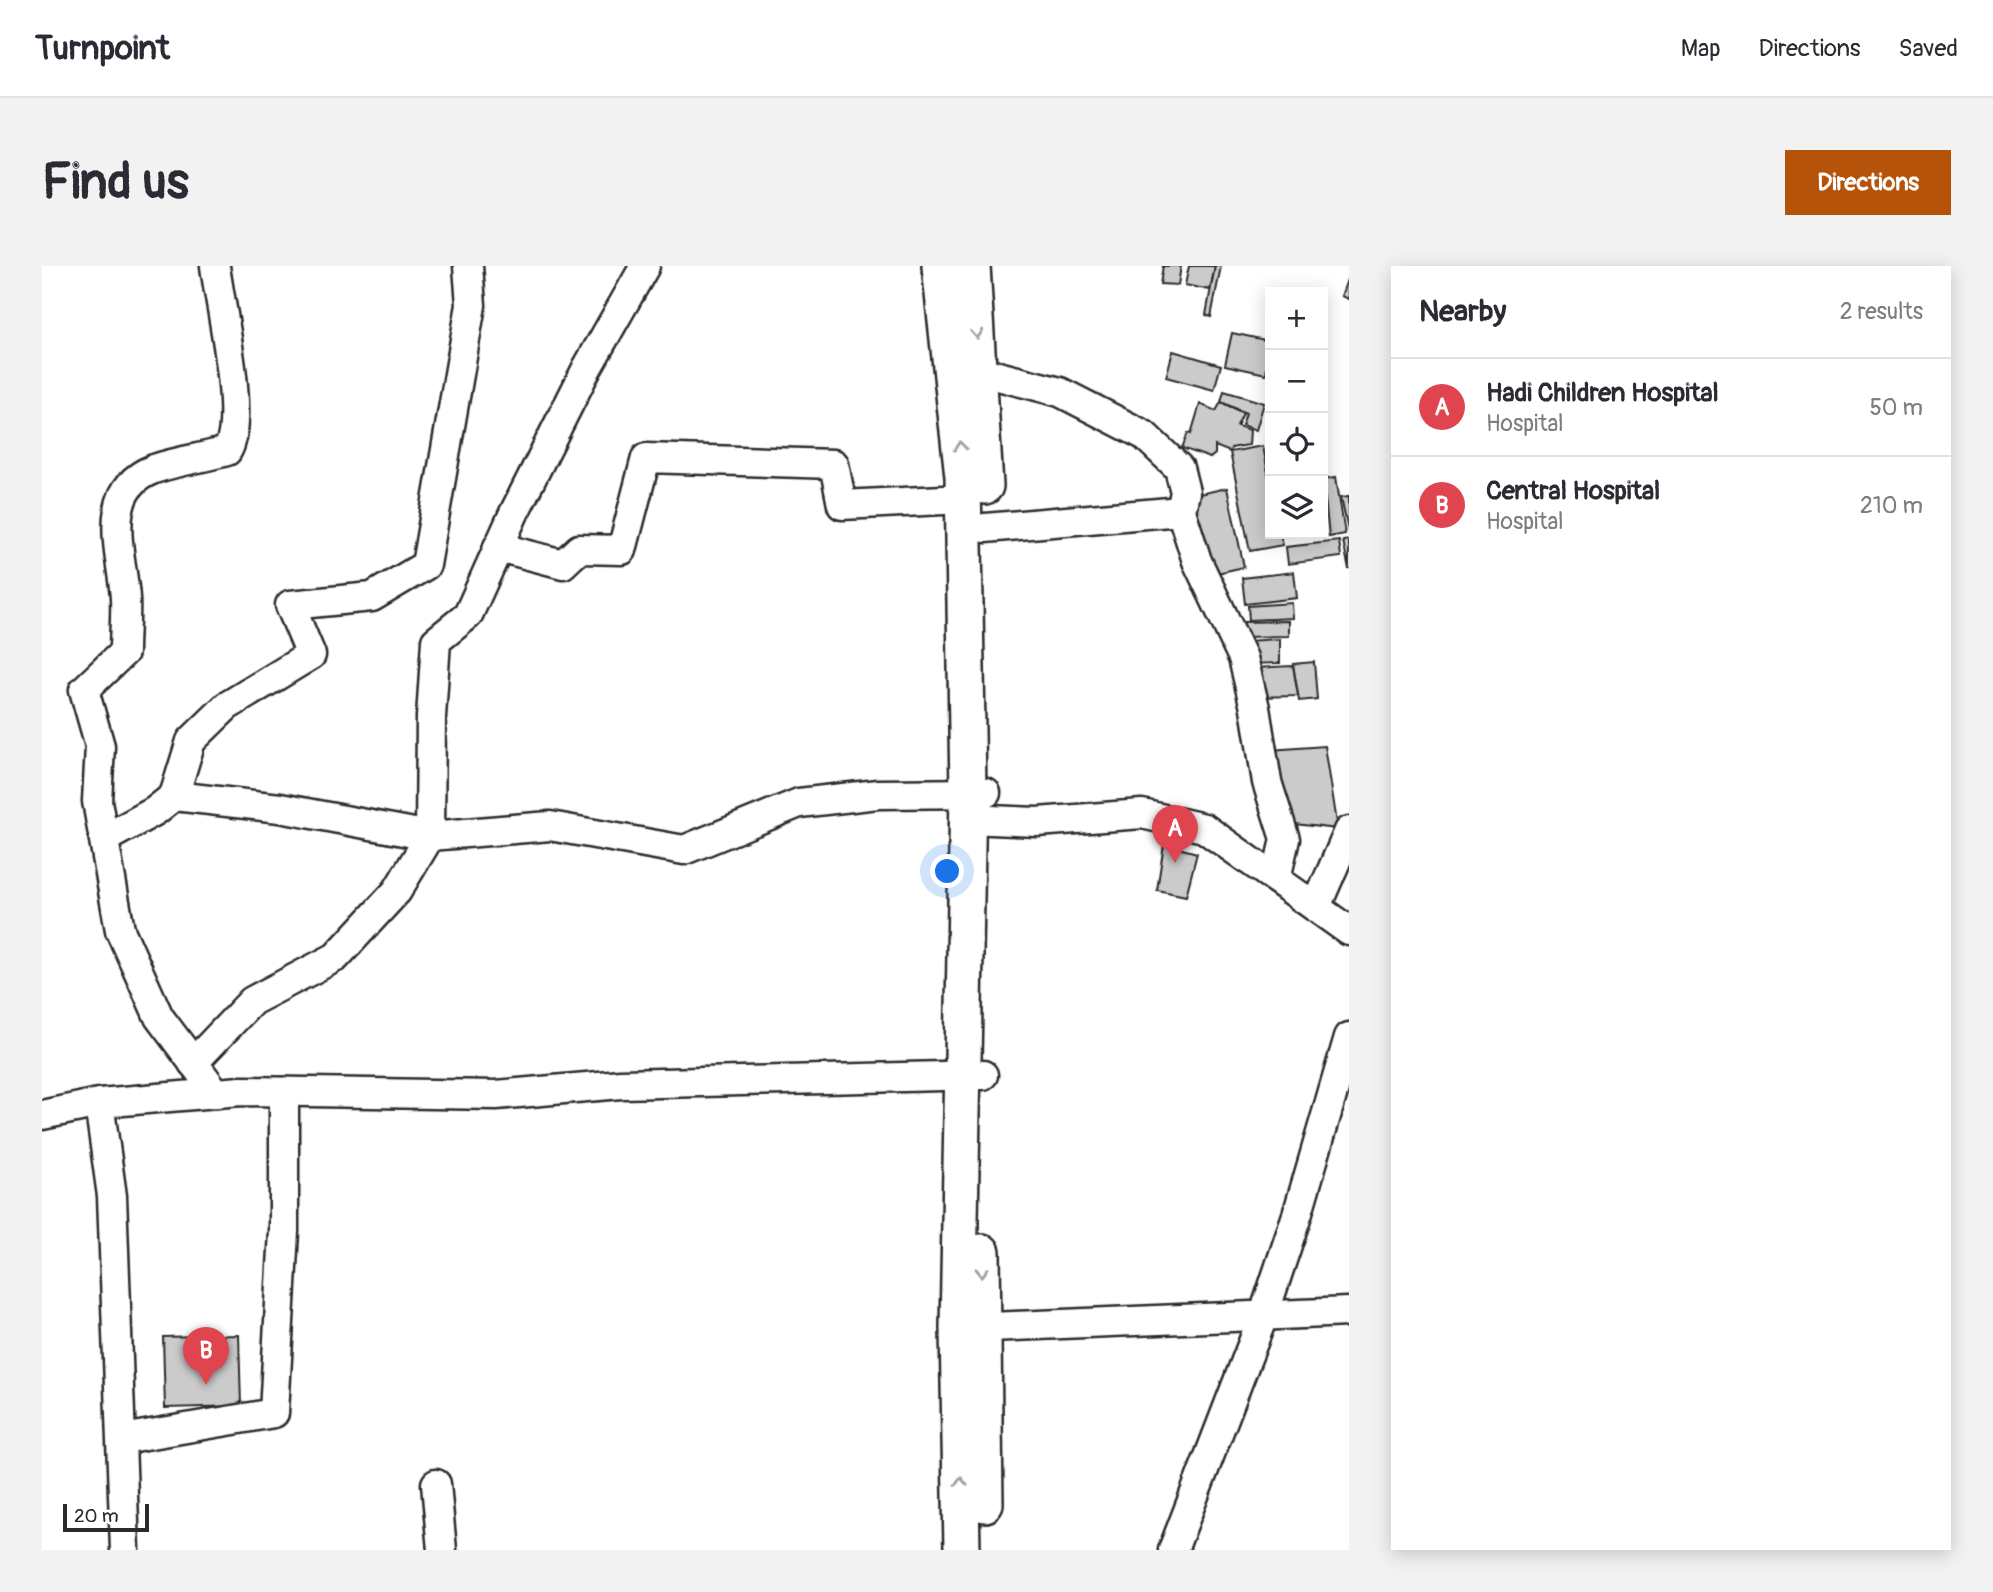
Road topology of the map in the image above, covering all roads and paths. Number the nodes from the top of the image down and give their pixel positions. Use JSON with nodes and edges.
{"nodes":[{"id":1,"x":215,"y":266,"type":"edge"},
{"id":2,"x":468,"y":266,"type":"edge"},
{"id":3,"x":645,"y":266,"type":"edge"},
{"id":4,"x":940,"y":266,"type":"edge"},
{"id":5,"x":972,"y":266,"type":"edge"},
{"id":6,"x":979,"y":371,"type":"junction"},
{"id":7,"x":964,"y":499,"type":"junction"},
{"id":8,"x":1181,"y":511,"type":"junction"},
{"id":9,"x":985,"y":528,"type":"junction"},
{"id":10,"x":498,"y":547,"type":"junction"},
{"id":11,"x":174,"y":796,"type":"junction"},
{"id":12,"x":976,"y":806,"type":"junction"},
{"id":13,"x":1349,"y":831,"type":"edge"},
{"id":14,"x":430,"y":836,"type":"junction"},
{"id":15,"x":104,"y":839,"type":"junction"},
{"id":16,"x":1276,"y":879,"type":"junction"},
{"id":17,"x":1316,"y":906,"type":"junction"},
{"id":18,"x":1349,"y":932,"type":"edge"},
{"id":19,"x":1349,"y":1037,"type":"edge"},
{"id":20,"x":193,"y":1063,"type":"junction"},
{"id":21,"x":972,"y":1075,"type":"junction"},
{"id":22,"x":284,"y":1092,"type":"junction"},
{"id":23,"x":216,"y":1093,"type":"junction"},
{"id":24,"x":99,"y":1103,"type":"junction"},
{"id":25,"x":42,"y":1115,"type":"edge"},
{"id":26,"x":1349,"y":1312,"type":"edge"},
{"id":27,"x":1264,"y":1314,"type":"junction"},
{"id":28,"x":970,"y":1328,"type":"junction"},
{"id":29,"x":122,"y":1439,"type":"junction"},
{"id":30,"x":436,"y":1484,"type":"dead end"},
{"id":31,"x":125,"y":1550,"type":"edge"},
{"id":32,"x":442,"y":1550,"type":"edge"},
{"id":33,"x":962,"y":1550,"type":"edge"},
{"id":34,"x":986,"y":1550,"type":"edge"},
{"id":35,"x":1173,"y":1550,"type":"edge"}],
"edges":[{"from":1,"to":15,"type":"street"},
{"from":2,"to":11,"type":"street"},
{"from":3,"to":10,"type":"street"},
{"from":7,"to":4,"type":"main road","one_way":true},
{"from":5,"to":6,"type":"main road","one_way":true},
{"from":6,"to":8,"type":"street"},
{"from":6,"to":9,"type":"main road"},
{"from":7,"to":10,"type":"street"},
{"from":7,"to":12,"type":"main road"},
{"from":8,"to":9,"type":"street"},
{"from":8,"to":16,"type":"street"},
{"from":9,"to":12,"type":"main road"},
{"from":10,"to":14,"type":"street"},
{"from":11,"to":14,"type":"street"},
{"from":11,"to":15,"type":"street"},
{"from":12,"to":14,"type":"street"},
{"from":12,"to":16,"type":"street"},
{"from":12,"to":21,"type":"main road"},
{"from":13,"to":17,"type":"street"},
{"from":14,"to":20,"type":"street"},
{"from":15,"to":20,"type":"street"},
{"from":16,"to":17,"type":"street"},
{"from":17,"to":18,"type":"street"},
{"from":19,"to":27,"type":"street"},
{"from":20,"to":23,"type":"street"},
{"from":21,"to":22,"type":"street"},
{"from":21,"to":28,"type":"main road"},
{"from":22,"to":23,"type":"street"},
{"from":22,"to":29,"type":"street"},
{"from":23,"to":24,"type":"street"},
{"from":24,"to":25,"type":"street"},
{"from":24,"to":29,"type":"street"},
{"from":26,"to":27,"type":"street"},
{"from":27,"to":28,"type":"street"},
{"from":27,"to":35,"type":"street"},
{"from":33,"to":28,"type":"main road","one_way":true},
{"from":28,"to":34,"type":"main road"},
{"from":29,"to":31,"type":"street"},
{"from":30,"to":32,"type":"street"}]}
